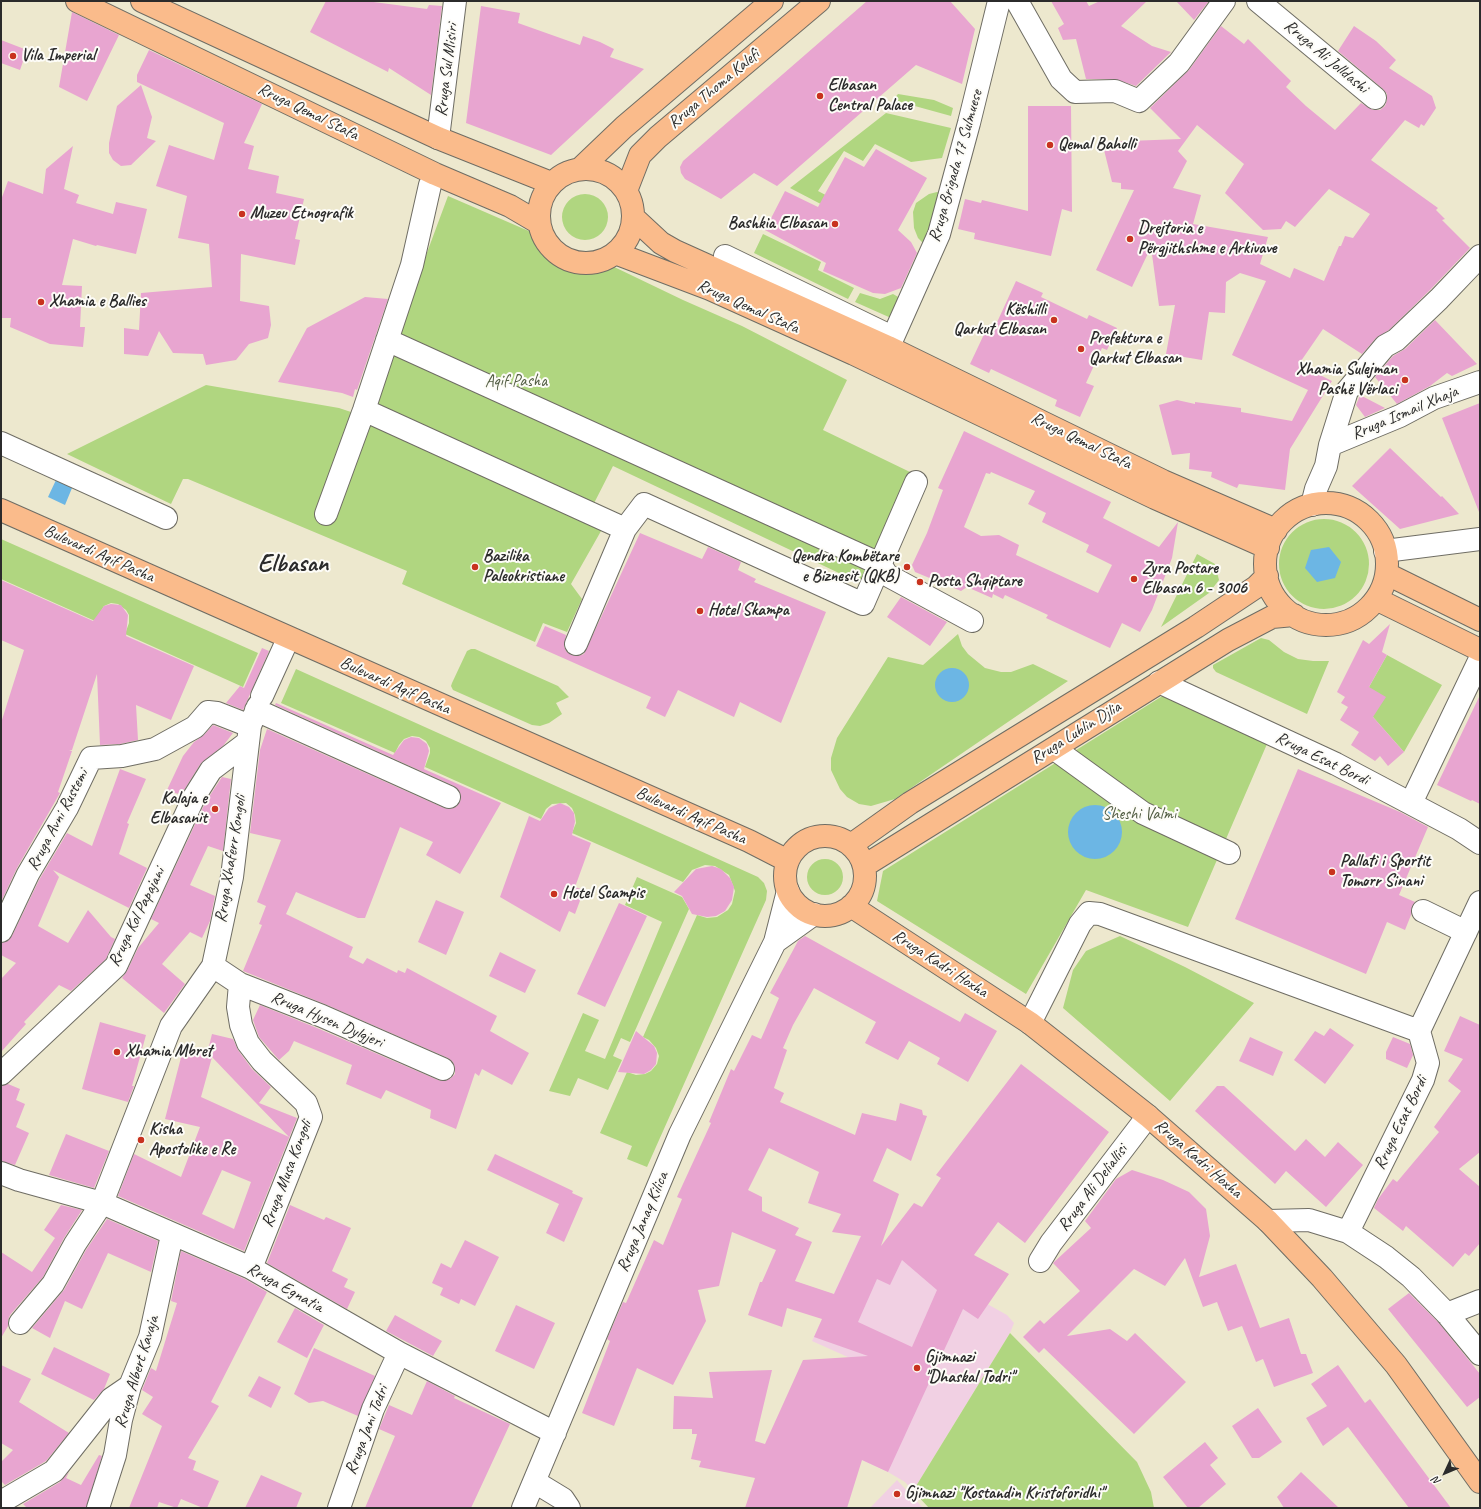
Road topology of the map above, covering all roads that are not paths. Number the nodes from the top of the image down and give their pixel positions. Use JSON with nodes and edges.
{"nodes":[{"id":1,"x":76,"y":1,"type":"edge"},
{"id":2,"x":142,"y":1,"type":"edge"},
{"id":3,"x":455,"y":1,"type":"edge"},
{"id":4,"x":772,"y":1,"type":"edge"},
{"id":5,"x":819,"y":1,"type":"edge"},
{"id":6,"x":999,"y":1,"type":"edge"},
{"id":7,"x":1017,"y":1,"type":"edge"},
{"id":8,"x":1224,"y":1,"type":"edge"},
{"id":9,"x":1258,"y":1,"type":"edge"},
{"id":10,"x":1375,"y":98,"type":"dead end"},
{"id":11,"x":438,"y":138,"type":"junction"},
{"id":12,"x":580,"y":169,"type":"junction"},
{"id":13,"x":551,"y":183,"type":"junction"},
{"id":14,"x":430,"y":185,"type":"dead end"},
{"id":15,"x":626,"y":191,"type":"junction"},
{"id":16,"x":633,"y":217,"type":"junction"},
{"id":17,"x":539,"y":223,"type":"junction"},
{"id":18,"x":615,"y":254,"type":"junction"},
{"id":19,"x":725,"y":256,"type":"dead end"},
{"id":20,"x":1480,"y":256,"type":"edge"},
{"id":21,"x":387,"y":340,"type":"junction"},
{"id":22,"x":887,"y":350,"type":"junction"},
{"id":23,"x":1480,"y":382,"type":"edge"},
{"id":24,"x":364,"y":410,"type":"junction"},
{"id":25,"x":1,"y":443,"type":"edge"},
{"id":26,"x":1330,"y":445,"type":"junction"},
{"id":27,"x":916,"y":482,"type":"dead end"},
{"id":28,"x":1312,"y":505,"type":"junction"},
{"id":29,"x":1,"y":510,"type":"edge"},
{"id":30,"x":326,"y":514,"type":"dead end"},
{"id":31,"x":166,"y":518,"type":"dead end"},
{"id":32,"x":625,"y":529,"type":"junction"},
{"id":33,"x":1272,"y":539,"type":"junction"},
{"id":34,"x":1480,"y":539,"type":"edge"},
{"id":35,"x":1480,"y":552,"type":"edge"},
{"id":36,"x":1386,"y":562,"type":"junction"},
{"id":37,"x":880,"y":564,"type":"junction"},
{"id":38,"x":1267,"y":576,"type":"junction"},
{"id":39,"x":1376,"y":599,"type":"junction"},
{"id":40,"x":1294,"y":615,"type":"junction"},
{"id":41,"x":1480,"y":620,"type":"edge"},
{"id":42,"x":972,"y":621,"type":"dead end"},
{"id":43,"x":288,"y":639,"type":"junction"},
{"id":44,"x":576,"y":644,"type":"dead end"},
{"id":45,"x":1480,"y":650,"type":"edge"},
{"id":46,"x":1480,"y":659,"type":"edge"},
{"id":47,"x":1160,"y":682,"type":"junction"},
{"id":48,"x":255,"y":716,"type":"junction"},
{"id":49,"x":1060,"y":753,"type":"dead end"},
{"id":50,"x":449,"y":796,"type":"dead end"},
{"id":51,"x":1411,"y":803,"type":"junction"},
{"id":52,"x":1480,"y":843,"type":"edge"},
{"id":53,"x":851,"y":845,"type":"junction"},
{"id":54,"x":1229,"y":853,"type":"dead end"},
{"id":55,"x":788,"y":861,"type":"junction"},
{"id":56,"x":864,"y":866,"type":"junction"},
{"id":57,"x":788,"y":891,"type":"junction"},
{"id":58,"x":1480,"y":902,"type":"edge"},
{"id":59,"x":851,"y":906,"type":"junction"},
{"id":60,"x":1423,"y":911,"type":"dead end"},
{"id":61,"x":814,"y":914,"type":"junction"},
{"id":62,"x":1,"y":931,"type":"edge"},
{"id":63,"x":1466,"y":932,"type":"junction"},
{"id":64,"x":775,"y":942,"type":"junction"},
{"id":65,"x":213,"y":966,"type":"junction"},
{"id":66,"x":240,"y":984,"type":"junction"},
{"id":67,"x":1030,"y":1022,"type":"junction"},
{"id":68,"x":1419,"y":1031,"type":"junction"},
{"id":69,"x":443,"y":1069,"type":"dead end"},
{"id":70,"x":1,"y":1074,"type":"edge"},
{"id":71,"x":1148,"y":1116,"type":"junction"},
{"id":72,"x":1,"y":1173,"type":"edge"},
{"id":73,"x":102,"y":1203,"type":"junction"},
{"id":74,"x":1268,"y":1221,"type":"junction"},
{"id":75,"x":1348,"y":1232,"type":"junction"},
{"id":76,"x":172,"y":1235,"type":"junction"},
{"id":77,"x":1040,"y":1261,"type":"dead end"},
{"id":78,"x":251,"y":1268,"type":"junction"},
{"id":79,"x":1480,"y":1301,"type":"edge"},
{"id":80,"x":1447,"y":1314,"type":"junction"},
{"id":81,"x":20,"y":1323,"type":"dead end"},
{"id":82,"x":398,"y":1353,"type":"junction"},
{"id":83,"x":1480,"y":1354,"type":"edge"},
{"id":84,"x":130,"y":1386,"type":"junction"},
{"id":85,"x":555,"y":1433,"type":"junction"},
{"id":86,"x":535,"y":1482,"type":"junction"},
{"id":87,"x":1480,"y":1482,"type":"edge"},
{"id":88,"x":1,"y":1502,"type":"edge"},
{"id":89,"x":98,"y":1508,"type":"edge"},
{"id":90,"x":339,"y":1508,"type":"edge"},
{"id":91,"x":523,"y":1508,"type":"edge"},
{"id":92,"x":569,"y":1508,"type":"edge"}],
"edges":[{"from":1,"to":17,"type":"main road","name":"Rruga Qemal Stafa"},
{"from":2,"to":11,"type":"main road","name":"Rruga Qemal Stafa"},
{"from":3,"to":11,"type":"street","name":"Rruga Sul Misiri"},
{"from":4,"to":12,"type":"main road","name":"Rruga Thoma Kalefi"},
{"from":5,"to":15,"type":"main road","name":"Rruga Thoma Kalefi"},
{"from":6,"to":22,"type":"street","name":"Rruga Brigada 17 Sulmuese"},
{"from":7,"to":8,"type":"street"},
{"from":9,"to":10,"type":"street","name":"Rruga Ali Jolldashi"},
{"from":11,"to":13,"type":"main road","name":"Rruga Qemal Stafa"},
{"from":12,"to":13,"type":"main road"},
{"from":12,"to":15,"type":"main road"},
{"from":13,"to":17,"type":"main road"},
{"from":14,"to":21,"type":"street"},
{"from":15,"to":16,"type":"main road"},
{"from":16,"to":18,"type":"main road"},
{"from":16,"to":22,"type":"main road","name":"Rruga Qemal Stafa"},
{"from":17,"to":18,"type":"main road"},
{"from":18,"to":22,"type":"main road","name":"Rruga Qemal Stafa"},
{"from":19,"to":22,"type":"street"},
{"from":20,"to":26,"type":"street"},
{"from":21,"to":24,"type":"street"},
{"from":21,"to":37,"type":"street"},
{"from":22,"to":33,"type":"main road","name":"Rruga Qemal Stafa"},
{"from":23,"to":26,"type":"street","name":"Rruga Ismail Xhaja"},
{"from":24,"to":30,"type":"street"},
{"from":24,"to":32,"type":"street"},
{"from":25,"to":31,"type":"street"},
{"from":26,"to":28,"type":"street"},
{"from":27,"to":37,"type":"street"},
{"from":28,"to":33,"type":"main road"},
{"from":28,"to":36,"type":"main road"},
{"from":29,"to":43,"type":"main road","name":"Bulevardi Aqif Pasha"},
{"from":32,"to":37,"type":"street"},
{"from":32,"to":44,"type":"street"},
{"from":33,"to":38,"type":"main road"},
{"from":34,"to":36,"type":"street"},
{"from":35,"to":36,"type":"street"},
{"from":36,"to":39,"type":"main road"},
{"from":36,"to":41,"type":"main road"},
{"from":37,"to":42,"type":"street"},
{"from":38,"to":40,"type":"main road"},
{"from":38,"to":53,"type":"main road","name":"Rruga Lublin Djlia"},
{"from":39,"to":40,"type":"main road"},
{"from":39,"to":45,"type":"main road"},
{"from":40,"to":47,"type":"main road","name":"Rruga Lublin Djlia"},
{"from":43,"to":48,"type":"street","name":"Rruga Xhaferr Kongoli"},
{"from":43,"to":55,"type":"main road","name":"Bulevardi Aqif Pasha"},
{"from":46,"to":51,"type":"street"},
{"from":47,"to":51,"type":"street","name":"Rruga Esat Bordi"},
{"from":47,"to":56,"type":"main road","name":"Rruga Lublin Djlia"},
{"from":48,"to":50,"type":"street"},
{"from":48,"to":62,"type":"street","name":"Rruga Avni Rustemi"},
{"from":48,"to":65,"type":"street","name":"Rruga Xhaferr Kongoli"},
{"from":48,"to":70,"type":"street","name":"Rruga Kol Papajani"},
{"from":49,"to":54,"type":"street"},
{"from":51,"to":52,"type":"street","name":"Rruga Esat Bordi"},
{"from":53,"to":55,"type":"main road"},
{"from":53,"to":56,"type":"main road"},
{"from":55,"to":57,"type":"main road"},
{"from":56,"to":59,"type":"main road"},
{"from":57,"to":61,"type":"main road"},
{"from":57,"to":64,"type":"street","name":"Rruga Janaq Kilica"},
{"from":58,"to":63,"type":"street"},
{"from":59,"to":61,"type":"main road"},
{"from":59,"to":67,"type":"main road","name":"Rruga Kadri Hoxha"},
{"from":60,"to":63,"type":"street"},
{"from":61,"to":64,"type":"street"},
{"from":63,"to":68,"type":"street"},
{"from":64,"to":85,"type":"street","name":"Rruga Janaq Kilica"},
{"from":65,"to":66,"type":"street","name":"Rruga Hysen Dylgjeri"},
{"from":65,"to":73,"type":"street","name":"Rruga Xhaferr Kongoli"},
{"from":66,"to":69,"type":"street","name":"Rruga Hysen Dylgjeri"},
{"from":66,"to":78,"type":"street","name":"Rruga Musa Kongoli"},
{"from":67,"to":68,"type":"street"},
{"from":67,"to":71,"type":"main road","name":"Rruga Kadri Hoxha"},
{"from":68,"to":75,"type":"street","name":"Rruga Esat Bordi"},
{"from":71,"to":74,"type":"main road","name":"Rruga Kadri Hoxha"},
{"from":71,"to":77,"type":"street","name":"Rruga Ali Deliallisi"},
{"from":72,"to":73,"type":"street","name":"Rruga Egnatia"},
{"from":73,"to":76,"type":"street","name":"Rruga Egnatia"},
{"from":73,"to":81,"type":"street","name":"Rruga Xhaferr Kongoli"},
{"from":74,"to":75,"type":"street"},
{"from":74,"to":87,"type":"main road","name":"Rruga Kadri Hoxha"},
{"from":75,"to":80,"type":"street"},
{"from":76,"to":78,"type":"street","name":"Rruga Egnatia"},
{"from":76,"to":84,"type":"street","name":"Rruga Albert Kavaja"},
{"from":78,"to":82,"type":"street","name":"Rruga Egnatia"},
{"from":79,"to":80,"type":"street"},
{"from":80,"to":83,"type":"street"},
{"from":82,"to":85,"type":"street","name":"Rruga Egnatia"},
{"from":82,"to":90,"type":"street","name":"Rruga Jani Todri"},
{"from":84,"to":88,"type":"street"},
{"from":84,"to":89,"type":"street","name":"Rruga Albert Kavaja"},
{"from":85,"to":86,"type":"street","name":"Rruga Janaq Kilica"},
{"from":86,"to":91,"type":"street","name":"Rruga Janaq Kilica"},
{"from":86,"to":92,"type":"street"}]}
